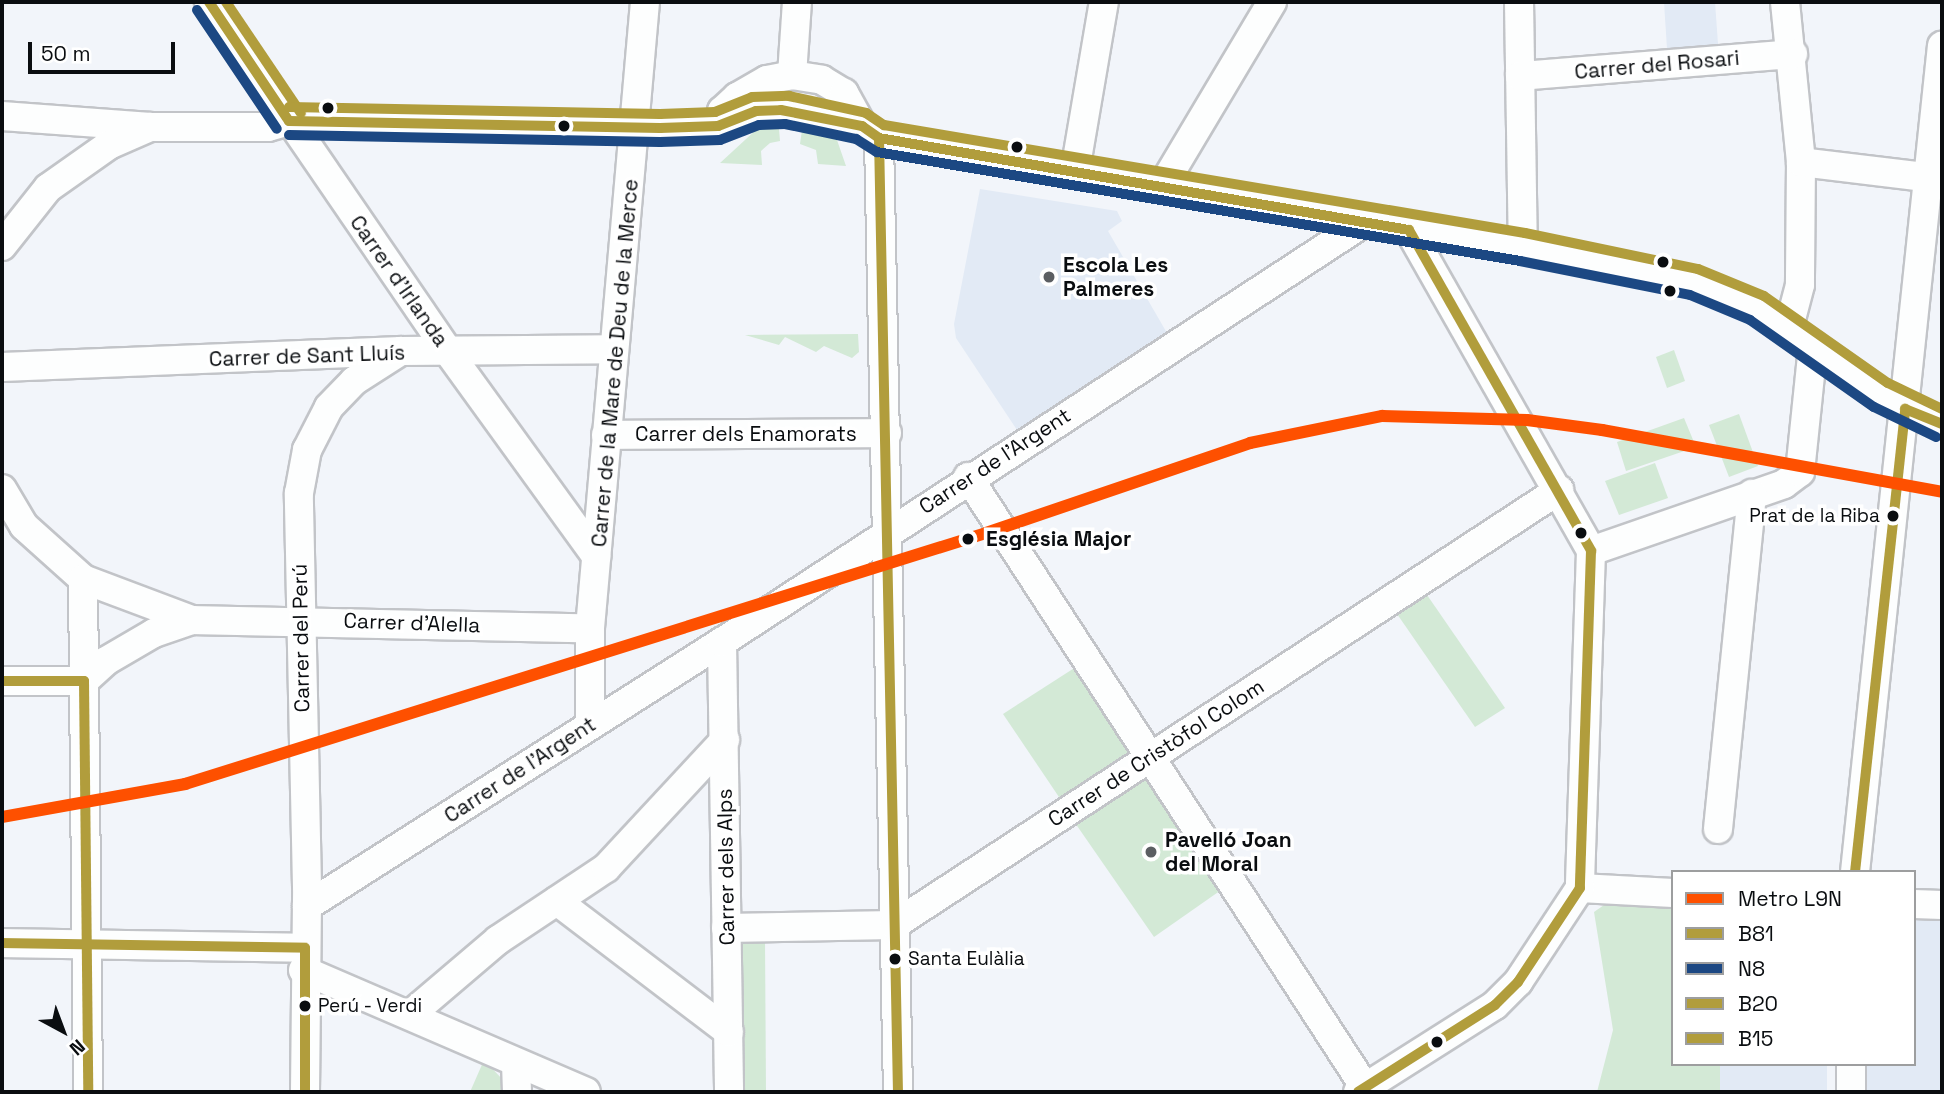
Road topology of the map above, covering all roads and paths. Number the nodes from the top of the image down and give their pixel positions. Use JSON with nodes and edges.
{"nodes":[{"id":1,"x":209,"y":2,"type":"edge"},
{"id":2,"x":645,"y":2,"type":"edge"},
{"id":3,"x":797,"y":2,"type":"edge"},
{"id":4,"x":1104,"y":2,"type":"edge"},
{"id":5,"x":1272,"y":2,"type":"edge"},
{"id":6,"x":1519,"y":2,"type":"edge"},
{"id":7,"x":1785,"y":2,"type":"edge"},
{"id":8,"x":1942,"y":46,"type":"edge"},
{"id":9,"x":1793,"y":54,"type":"junction"},
{"id":10,"x":1520,"y":76,"type":"junction"},
{"id":11,"x":779,"y":77,"type":"junction"},
{"id":12,"x":822,"y":80,"type":"junction"},
{"id":13,"x":779,"y":110,"type":"junction"},
{"id":14,"x":2,"y":116,"type":"edge"},
{"id":15,"x":289,"y":121,"type":"junction"},
{"id":16,"x":718,"y":126,"type":"junction"},
{"id":17,"x":152,"y":127,"type":"junction"},
{"id":18,"x":637,"y":127,"type":"junction"},
{"id":19,"x":871,"y":132,"type":"junction"},
{"id":20,"x":1801,"y":162,"type":"junction"},
{"id":21,"x":1075,"y":171,"type":"junction"},
{"id":22,"x":1935,"y":179,"type":"edge"},
{"id":23,"x":1163,"y":185,"type":"junction"},
{"id":24,"x":1366,"y":221,"type":"junction"},
{"id":25,"x":1409,"y":230,"type":"junction"},
{"id":26,"x":2,"y":246,"type":"edge"},
{"id":27,"x":1523,"y":247,"type":"junction"},
{"id":28,"x":1789,"y":327,"type":"junction"},
{"id":29,"x":1813,"y":346,"type":"junction"},
{"id":30,"x":613,"y":349,"type":"junction"},
{"id":31,"x":401,"y":351,"type":"junction"},
{"id":32,"x":449,"y":353,"type":"junction"},
{"id":33,"x":2,"y":367,"type":"edge"},
{"id":34,"x":1905,"y":409,"type":"junction"},
{"id":35,"x":1942,"y":424,"type":"edge"},
{"id":36,"x":887,"y":433,"type":"junction"},
{"id":37,"x":606,"y":435,"type":"junction"},
{"id":38,"x":968,"y":477,"type":"junction"},
{"id":39,"x":2,"y":489,"type":"edge"},
{"id":40,"x":1559,"y":490,"type":"junction"},
{"id":41,"x":1752,"y":494,"type":"junction"},
{"id":42,"x":888,"y":532,"type":"junction"},
{"id":43,"x":1591,"y":551,"type":"junction"},
{"id":44,"x":596,"y":556,"type":"junction"},
{"id":45,"x":83,"y":579,"type":"junction"},
{"id":46,"x":300,"y":619,"type":"junction"},
{"id":47,"x":192,"y":620,"type":"junction"},
{"id":48,"x":590,"y":628,"type":"junction"},
{"id":49,"x":722,"y":642,"type":"junction"},
{"id":50,"x":2,"y":681,"type":"edge"},
{"id":51,"x":84,"y":681,"type":"junction"},
{"id":52,"x":590,"y":725,"type":"junction"},
{"id":53,"x":725,"y":740,"type":"junction"},
{"id":54,"x":1150,"y":758,"type":"junction"},
{"id":55,"x":1718,"y":830,"type":"dead end"},
{"id":56,"x":1855,"y":870,"type":"edge"},
{"id":57,"x":1580,"y":888,"type":"junction"},
{"id":58,"x":1671,"y":893,"type":"edge"},
{"id":59,"x":557,"y":901,"type":"junction"},
{"id":60,"x":1916,"y":904,"type":"edge"},
{"id":61,"x":1942,"y":905,"type":"edge"},
{"id":62,"x":307,"y":906,"type":"junction"},
{"id":63,"x":894,"y":925,"type":"junction"},
{"id":64,"x":726,"y":928,"type":"junction"},
{"id":65,"x":2,"y":943,"type":"edge"},
{"id":66,"x":88,"y":943,"type":"junction"},
{"id":67,"x":304,"y":959,"type":"junction"},
{"id":68,"x":411,"y":1014,"type":"junction"},
{"id":69,"x":729,"y":1032,"type":"junction"},
{"id":70,"x":516,"y":1063,"type":"junction"},
{"id":71,"x":1851,"y":1066,"type":"edge"},
{"id":72,"x":1364,"y":1090,"type":"edge"},
{"id":73,"x":88,"y":1092,"type":"edge"},
{"id":74,"x":305,"y":1092,"type":"edge"},
{"id":75,"x":517,"y":1092,"type":"edge"},
{"id":76,"x":586,"y":1092,"type":"edge"},
{"id":77,"x":729,"y":1092,"type":"edge"},
{"id":78,"x":898,"y":1092,"type":"edge"},
{"id":79,"x":1851,"y":1092,"type":"edge"}],
"edges":[{"from":1,"to":15,"type":"street","name":"Carrer d'Irlanda"},
{"from":2,"to":18,"type":"street","name":"Carrer de la Mare de Deu de la Merce"},
{"from":3,"to":11,"type":"street"},
{"from":4,"to":21,"type":"street"},
{"from":5,"to":23,"type":"street"},
{"from":6,"to":10,"type":"street"},
{"from":7,"to":9,"type":"street"},
{"from":8,"to":22,"type":"street"},
{"from":9,"to":10,"type":"street","name":"Carrer del Rosari"},
{"from":9,"to":20,"type":"street"},
{"from":10,"to":27,"type":"street"},
{"from":11,"to":12,"type":"street"},
{"from":11,"to":13,"type":"street"},
{"from":11,"to":16,"type":"street"},
{"from":12,"to":13,"type":"street"},
{"from":12,"to":19,"type":"street"},
{"from":13,"to":16,"type":"street"},
{"from":13,"to":19,"type":"street"},
{"from":14,"to":17,"type":"street"},
{"from":15,"to":17,"type":"street"},
{"from":15,"to":18,"type":"street"},
{"from":15,"to":32,"type":"street","name":"Carrer d'Irlanda"},
{"from":16,"to":18,"type":"street"},
{"from":17,"to":26,"type":"street"},
{"from":18,"to":30,"type":"street","name":"Carrer de la Mare de Deu de la Merce"},
{"from":19,"to":21,"type":"street"},
{"from":19,"to":36,"type":"street"},
{"from":20,"to":22,"type":"street"},
{"from":20,"to":28,"type":"street"},
{"from":21,"to":23,"type":"street"},
{"from":22,"to":34,"type":"street"},
{"from":23,"to":24,"type":"street"},
{"from":24,"to":25,"type":"street"},
{"from":24,"to":38,"type":"street","name":"Carrer de l'Argent"},
{"from":25,"to":27,"type":"street"},
{"from":25,"to":40,"type":"street"},
{"from":27,"to":28,"type":"street"},
{"from":28,"to":29,"type":"street"},
{"from":29,"to":34,"type":"street"},
{"from":29,"to":41,"type":"street"},
{"from":30,"to":32,"type":"street","name":"Carrer de Sant Lluís"},
{"from":30,"to":37,"type":"street","name":"Carrer de la Mare de Deu de la Merce"},
{"from":31,"to":32,"type":"street","name":"Carrer de Sant Lluís"},
{"from":31,"to":33,"type":"street","name":"Carrer de Sant Lluís"},
{"from":31,"to":46,"type":"street","name":"Carrer del Perú"},
{"from":32,"to":44,"type":"street","name":"Carrer d'Irlanda"},
{"from":34,"to":35,"type":"street"},
{"from":34,"to":56,"type":"street"},
{"from":36,"to":37,"type":"street","name":"Carrer dels Enamorats"},
{"from":36,"to":42,"type":"street"},
{"from":37,"to":44,"type":"street","name":"Carrer de la Mare de Deu de la Merce"},
{"from":38,"to":42,"type":"street","name":"Carrer de l'Argent"},
{"from":38,"to":54,"type":"street"},
{"from":39,"to":45,"type":"street","name":"Carrer d'Alella"},
{"from":40,"to":43,"type":"street"},
{"from":40,"to":54,"type":"street","name":"Carrer de Cristòfol Colom"},
{"from":41,"to":43,"type":"street"},
{"from":41,"to":55,"type":"street"},
{"from":42,"to":49,"type":"street","name":"Carrer de l'Argent"},
{"from":42,"to":63,"type":"street"},
{"from":43,"to":57,"type":"street"},
{"from":44,"to":48,"type":"street","name":"Carrer de la Mare de Deu de la Merce"},
{"from":45,"to":47,"type":"street","name":"Carrer d'Alella"},
{"from":45,"to":51,"type":"street"},
{"from":46,"to":47,"type":"street","name":"Carrer d'Alella"},
{"from":46,"to":48,"type":"street","name":"Carrer d'Alella"},
{"from":46,"to":62,"type":"street","name":"Carrer del Perú"},
{"from":47,"to":51,"type":"street","name":"Carrer d'Alella"},
{"from":48,"to":52,"type":"street","name":"Carrer de la Mare de Deu de la Merce"},
{"from":49,"to":52,"type":"street","name":"Carrer de l'Argent"},
{"from":49,"to":53,"type":"street","name":"Carrer dels Alps"},
{"from":50,"to":51,"type":"street"},
{"from":51,"to":66,"type":"street"},
{"from":52,"to":62,"type":"street","name":"Carrer de l'Argent"},
{"from":53,"to":59,"type":"street"},
{"from":53,"to":64,"type":"street","name":"Carrer dels Alps"},
{"from":54,"to":63,"type":"street","name":"Carrer de Cristòfol Colom"},
{"from":54,"to":72,"type":"street"},
{"from":57,"to":58,"type":"street"},
{"from":57,"to":72,"type":"street"},
{"from":59,"to":68,"type":"street"},
{"from":59,"to":69,"type":"street"},
{"from":60,"to":61,"type":"street"},
{"from":62,"to":67,"type":"street","name":"Carrer del Perú"},
{"from":63,"to":64,"type":"street"},
{"from":63,"to":78,"type":"street"},
{"from":64,"to":69,"type":"street","name":"Carrer dels Alps"},
{"from":65,"to":66,"type":"street"},
{"from":66,"to":67,"type":"street"},
{"from":66,"to":73,"type":"street"},
{"from":67,"to":68,"type":"street"},
{"from":67,"to":74,"type":"street","name":"Carrer del Perú"},
{"from":68,"to":70,"type":"street"},
{"from":69,"to":77,"type":"street","name":"Carrer dels Alps"},
{"from":70,"to":75,"type":"street"},
{"from":70,"to":76,"type":"street"},
{"from":71,"to":79,"type":"street"}]}
